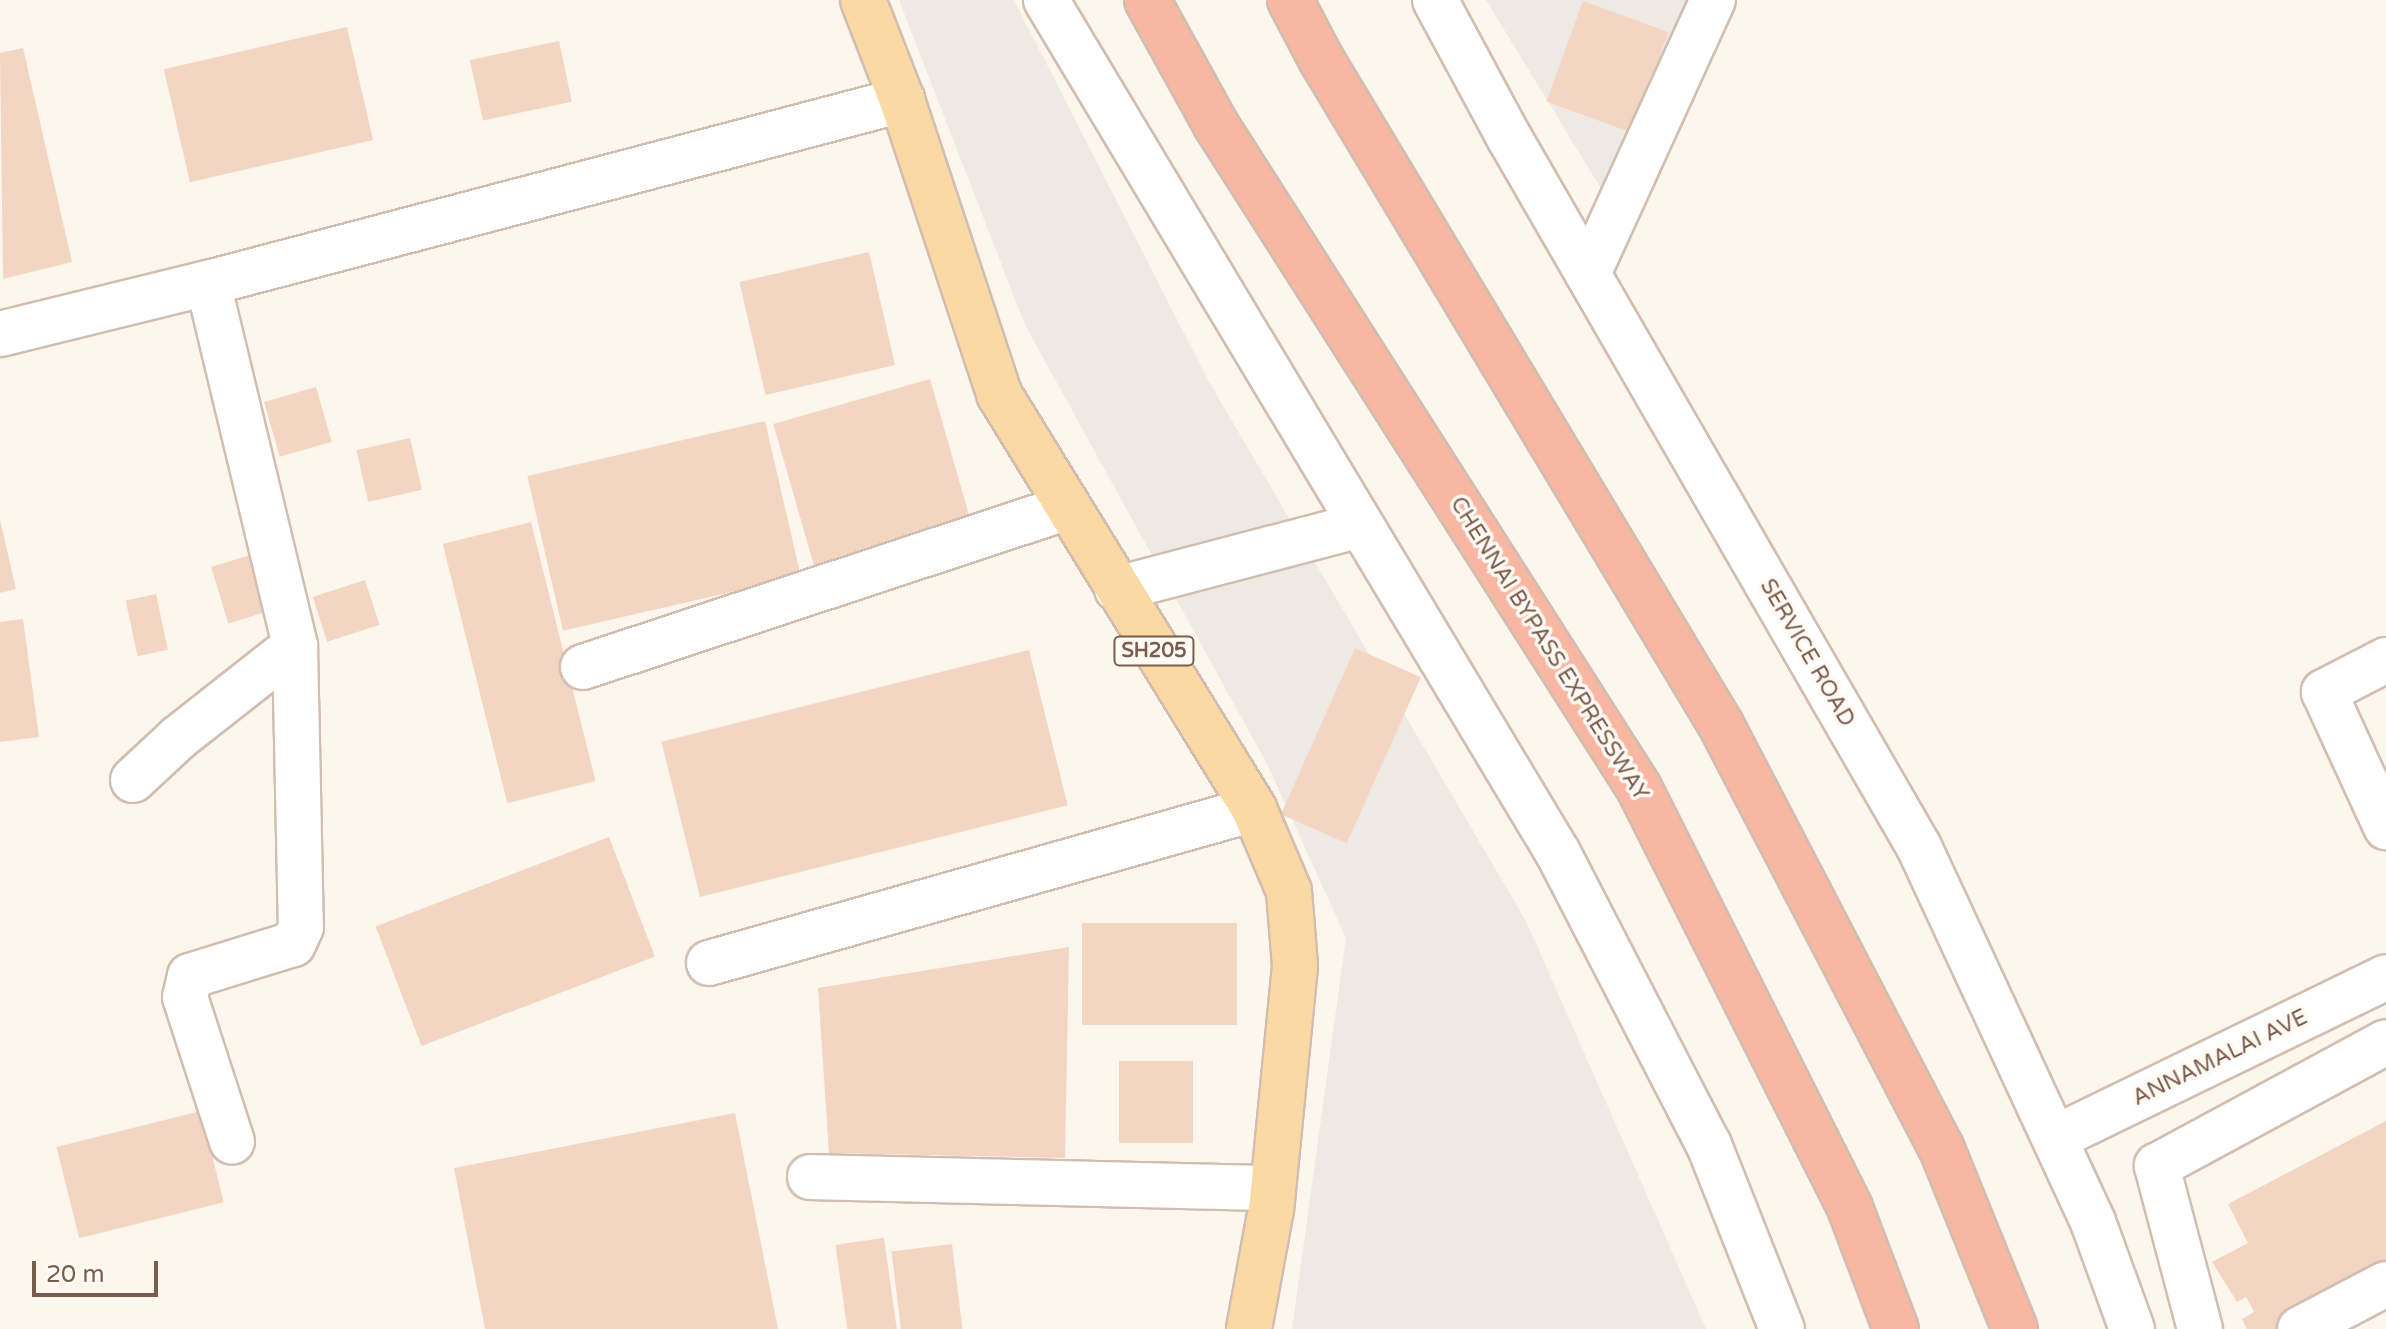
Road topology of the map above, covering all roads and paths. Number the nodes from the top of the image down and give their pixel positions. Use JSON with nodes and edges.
{"nodes":[{"id":1,"x":863,"y":0,"type":"edge"},
{"id":2,"x":1046,"y":0,"type":"edge"},
{"id":3,"x":1147,"y":0,"type":"edge"},
{"id":4,"x":1290,"y":0,"type":"edge"},
{"id":5,"x":1435,"y":0,"type":"edge"},
{"id":6,"x":1713,"y":0,"type":"edge"},
{"id":7,"x":902,"y":100,"type":"junction"},
{"id":8,"x":1588,"y":274,"type":"junction"},
{"id":9,"x":208,"y":283,"type":"junction"},
{"id":10,"x":0,"y":334,"type":"edge"},
{"id":11,"x":1068,"y":507,"type":"junction"},
{"id":12,"x":1361,"y":525,"type":"junction"},
{"id":13,"x":1117,"y":589,"type":"junction"},
{"id":14,"x":295,"y":646,"type":"junction"},
{"id":15,"x":2386,"y":660,"type":"edge"},
{"id":16,"x":583,"y":667,"type":"dead end"},
{"id":17,"x":133,"y":780,"type":"dead end"},
{"id":18,"x":1254,"y":809,"type":"junction"},
{"id":19,"x":2386,"y":827,"type":"edge"},
{"id":20,"x":709,"y":963,"type":"dead end"},
{"id":21,"x":2386,"y":977,"type":"edge"},
{"id":22,"x":2386,"y":1042,"type":"edge"},
{"id":23,"x":2136,"y":1099,"type":"junction"},
{"id":24,"x":2055,"y":1138,"type":"junction"},
{"id":25,"x":232,"y":1142,"type":"dead end"},
{"id":26,"x":2157,"y":1166,"type":"junction"},
{"id":27,"x":810,"y":1177,"type":"dead end"},
{"id":28,"x":1273,"y":1188,"type":"junction"},
{"id":29,"x":2386,"y":1284,"type":"edge"},
{"id":30,"x":1249,"y":1329,"type":"edge"},
{"id":31,"x":1782,"y":1329,"type":"edge"},
{"id":32,"x":1896,"y":1329,"type":"edge"},
{"id":33,"x":2015,"y":1329,"type":"edge"},
{"id":34,"x":2132,"y":1329,"type":"edge"},
{"id":35,"x":2200,"y":1329,"type":"edge"},
{"id":36,"x":2300,"y":1329,"type":"edge"}],
"edges":[{"from":1,"to":7,"type":"main road","number":"SH205"},
{"from":2,"to":12,"type":"street"},
{"from":3,"to":32,"type":"highway","name":"CHENNAI BYPASS EXPRESSWAY"},
{"from":4,"to":33,"type":"highway"},
{"from":5,"to":8,"type":"street","name":"SERVICE ROAD"},
{"from":6,"to":8,"type":"street"},
{"from":7,"to":9,"type":"street"},
{"from":7,"to":11,"type":"main road","number":"SH205"},
{"from":8,"to":24,"type":"street","name":"SERVICE ROAD"},
{"from":9,"to":10,"type":"street"},
{"from":9,"to":14,"type":"street"},
{"from":11,"to":13,"type":"main road","number":"SH205"},
{"from":11,"to":16,"type":"street"},
{"from":12,"to":13,"type":"street"},
{"from":12,"to":31,"type":"street"},
{"from":13,"to":18,"type":"main road","number":"SH205"},
{"from":14,"to":17,"type":"street"},
{"from":14,"to":25,"type":"street"},
{"from":15,"to":19,"type":"street"},
{"from":18,"to":20,"type":"street"},
{"from":18,"to":28,"type":"main road","number":"SH205"},
{"from":21,"to":23,"type":"street","name":"ANNAMALAI AVE"},
{"from":22,"to":26,"type":"street"},
{"from":23,"to":24,"type":"street","name":"ANNAMALAI AVE"},
{"from":23,"to":26,"type":"street"},
{"from":24,"to":34,"type":"street","name":"SERVICE ROAD"},
{"from":26,"to":35,"type":"street"},
{"from":27,"to":28,"type":"street"},
{"from":28,"to":30,"type":"main road","number":"SH205"},
{"from":29,"to":36,"type":"street"}]}
